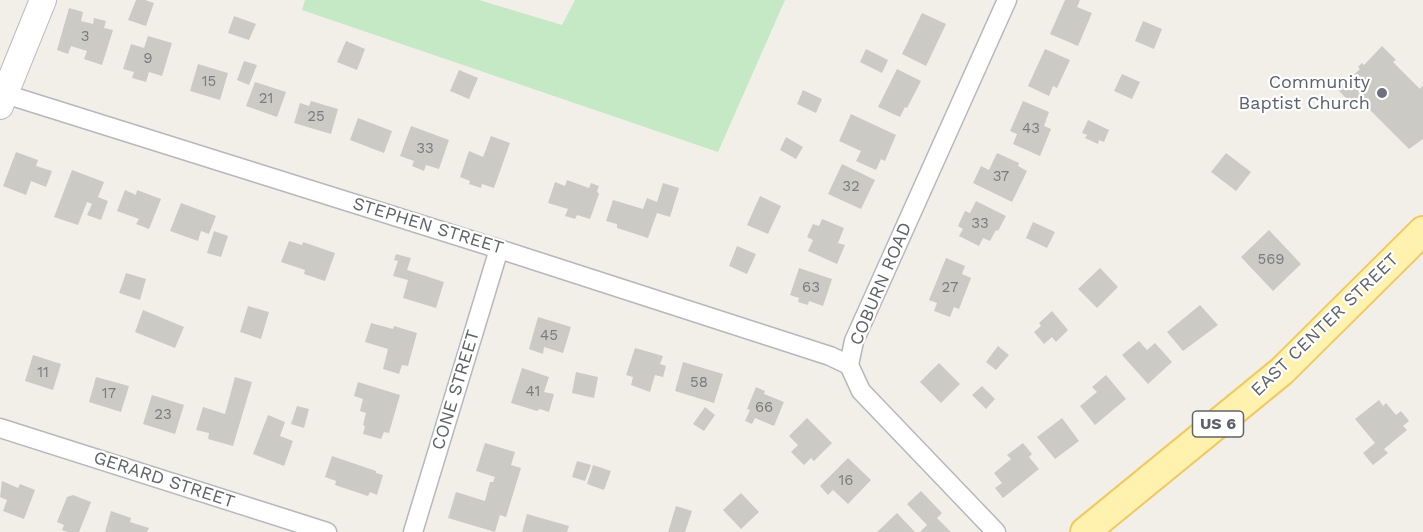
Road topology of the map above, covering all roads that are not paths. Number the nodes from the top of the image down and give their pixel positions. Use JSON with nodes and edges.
{"nodes":[{"id":1,"x":43,"y":0,"type":"edge"},
{"id":2,"x":1007,"y":0,"type":"edge"},
{"id":3,"x":5,"y":85,"type":"edge"},
{"id":4,"x":1423,"y":231,"type":"edge"},
{"id":5,"x":500,"y":249,"type":"junction"},
{"id":6,"x":849,"y":365,"type":"junction"},
{"id":7,"x":0,"y":428,"type":"edge"},
{"id":8,"x":327,"y":532,"type":"edge"},
{"id":9,"x":413,"y":532,"type":"edge"},
{"id":10,"x":996,"y":532,"type":"edge"},
{"id":11,"x":1085,"y":532,"type":"edge"}],
"edges":[{"from":1,"to":3,"type":"street"},
{"from":2,"to":6,"type":"street","name":"COBURN ROAD"},
{"from":3,"to":5,"type":"street","name":"STEPHEN STREET"},
{"from":4,"to":11,"type":"main road","name":"EAST CENTER STREET","number":"US 6"},
{"from":5,"to":6,"type":"street","name":"STEPHEN STREET"},
{"from":5,"to":9,"type":"street","name":"CONE STREET"},
{"from":6,"to":10,"type":"street","name":"COBURN ROAD"},
{"from":7,"to":8,"type":"street","name":"GERARD STREET"}]}
